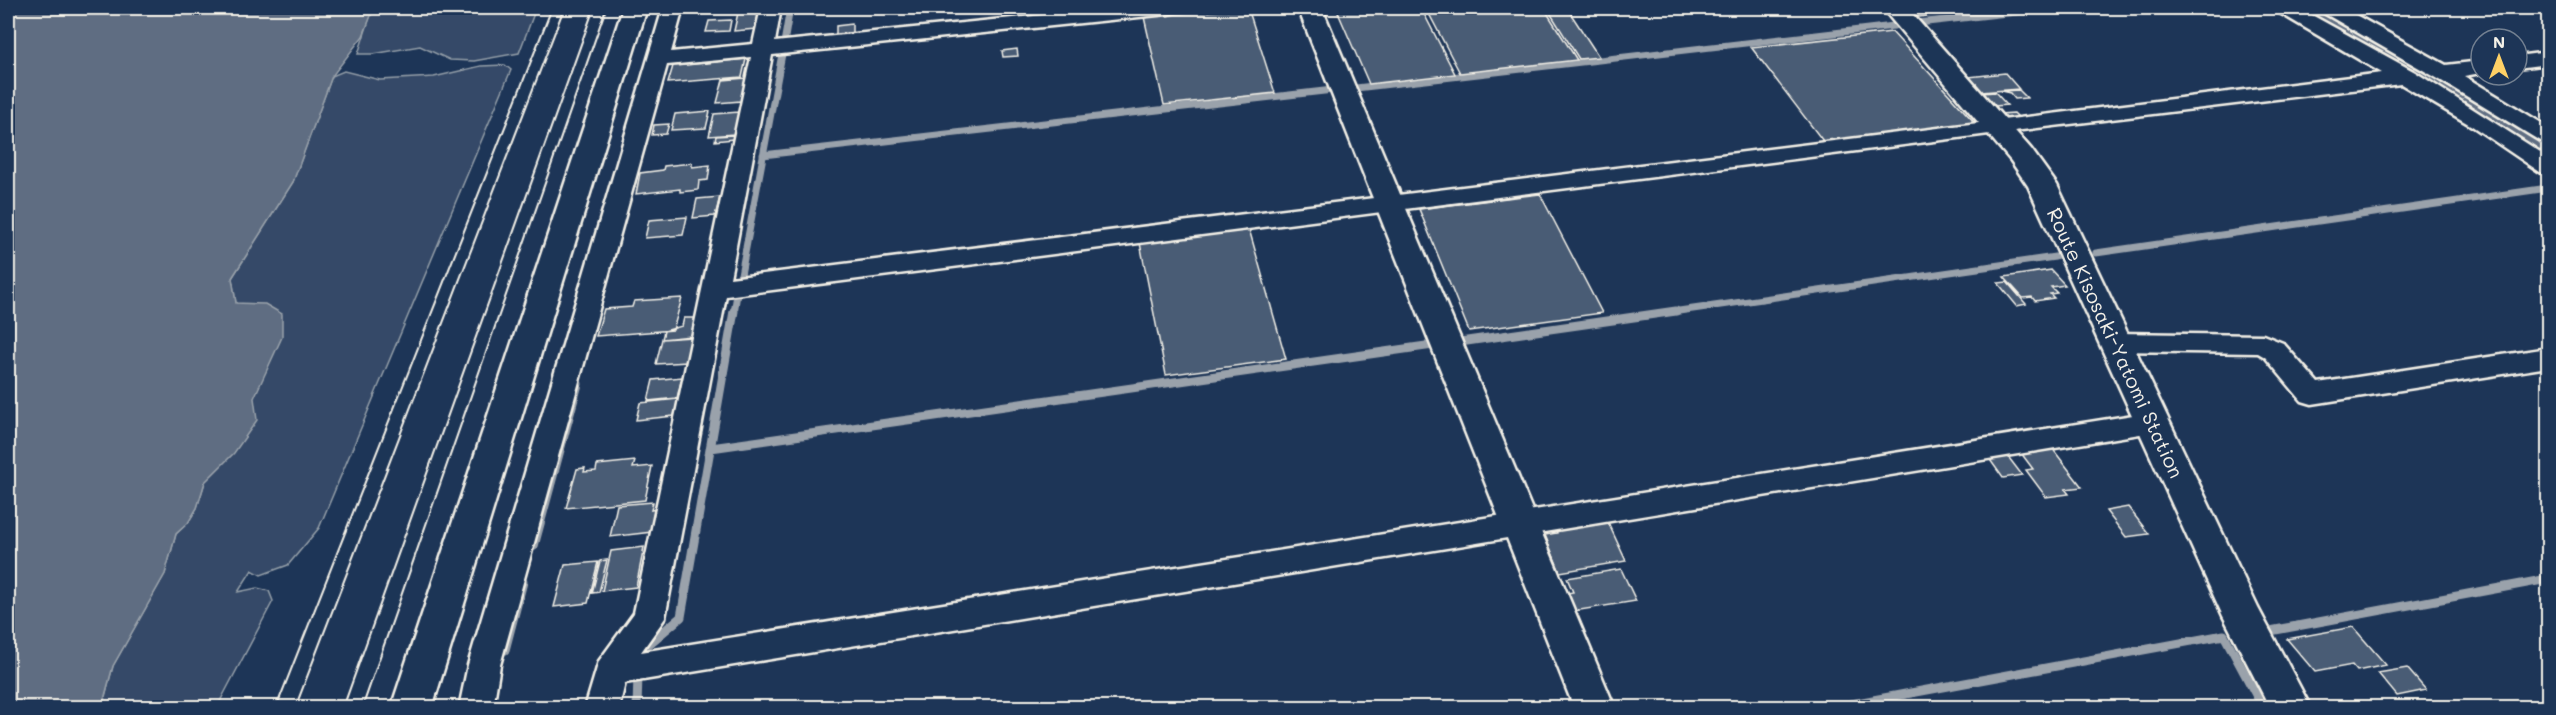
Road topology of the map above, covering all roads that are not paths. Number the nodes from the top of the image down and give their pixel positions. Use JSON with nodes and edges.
{"nodes":[{"id":1,"x":558,"y":8,"type":"edge"},
{"id":2,"x":600,"y":8,"type":"edge"},
{"id":3,"x":635,"y":8,"type":"edge"},
{"id":4,"x":673,"y":8,"type":"edge"},
{"id":5,"x":771,"y":8,"type":"edge"},
{"id":6,"x":1168,"y":8,"type":"edge"},
{"id":7,"x":1310,"y":8,"type":"edge"},
{"id":8,"x":1894,"y":8,"type":"edge"},
{"id":9,"x":2285,"y":8,"type":"edge"},
{"id":10,"x":2328,"y":8,"type":"edge"},
{"id":11,"x":762,"y":51,"type":"junction"},
{"id":12,"x":2548,"y":58,"type":"edge"},
{"id":13,"x":658,"y":60,"type":"junction"},
{"id":14,"x":2529,"y":60,"type":"edge"},
{"id":15,"x":2469,"y":68,"type":"edge"},
{"id":16,"x":2439,"y":71,"type":"junction"},
{"id":17,"x":2406,"y":76,"type":"junction"},
{"id":18,"x":1997,"y":126,"type":"junction"},
{"id":19,"x":2548,"y":136,"type":"edge"},
{"id":20,"x":2548,"y":167,"type":"edge"},
{"id":21,"x":1391,"y":204,"type":"junction"},
{"id":22,"x":714,"y":289,"type":"junction"},
{"id":23,"x":2115,"y":342,"type":"junction"},
{"id":24,"x":2548,"y":358,"type":"edge"},
{"id":25,"x":2152,"y":422,"type":"junction"},
{"id":26,"x":1520,"y":523,"type":"junction"},
{"id":27,"x":611,"y":671,"type":"junction"},
{"id":28,"x":285,"y":708,"type":"edge"},
{"id":29,"x":352,"y":708,"type":"edge"},
{"id":30,"x":411,"y":708,"type":"edge"},
{"id":31,"x":476,"y":708,"type":"edge"},
{"id":32,"x":602,"y":708,"type":"edge"},
{"id":33,"x":1595,"y":708,"type":"edge"},
{"id":34,"x":2291,"y":708,"type":"edge"}],
"edges":[{"from":1,"to":28,"type":"lane"},
{"from":2,"to":29,"type":"lane"},
{"from":3,"to":30,"type":"street"},
{"from":4,"to":13,"type":"street"},
{"from":5,"to":11,"type":"street"},
{"from":6,"to":11,"type":"street"},
{"from":7,"to":21,"type":"street"},
{"from":8,"to":18,"type":"street","name":"Route Kisosaki-Yatomi Station"},
{"from":9,"to":17,"type":"street"},
{"from":10,"to":16,"type":"street"},
{"from":11,"to":13,"type":"street"},
{"from":11,"to":22,"type":"street"},
{"from":12,"to":14,"type":"street"},
{"from":13,"to":31,"type":"street"},
{"from":15,"to":16,"type":"street"},
{"from":16,"to":17,"type":"street"},
{"from":16,"to":19,"type":"street"},
{"from":17,"to":18,"type":"street"},
{"from":17,"to":20,"type":"street"},
{"from":18,"to":21,"type":"street"},
{"from":18,"to":23,"type":"street","name":"Route Kisosaki-Yatomi Station"},
{"from":21,"to":22,"type":"street"},
{"from":21,"to":26,"type":"street"},
{"from":22,"to":27,"type":"street"},
{"from":23,"to":24,"type":"street"},
{"from":23,"to":25,"type":"street","name":"Route Kisosaki-Yatomi Station"},
{"from":25,"to":26,"type":"street"},
{"from":25,"to":34,"type":"street","name":"Route Kisosaki-Yatomi Station"},
{"from":26,"to":27,"type":"street"},
{"from":26,"to":33,"type":"street"},
{"from":27,"to":32,"type":"street"}]}
